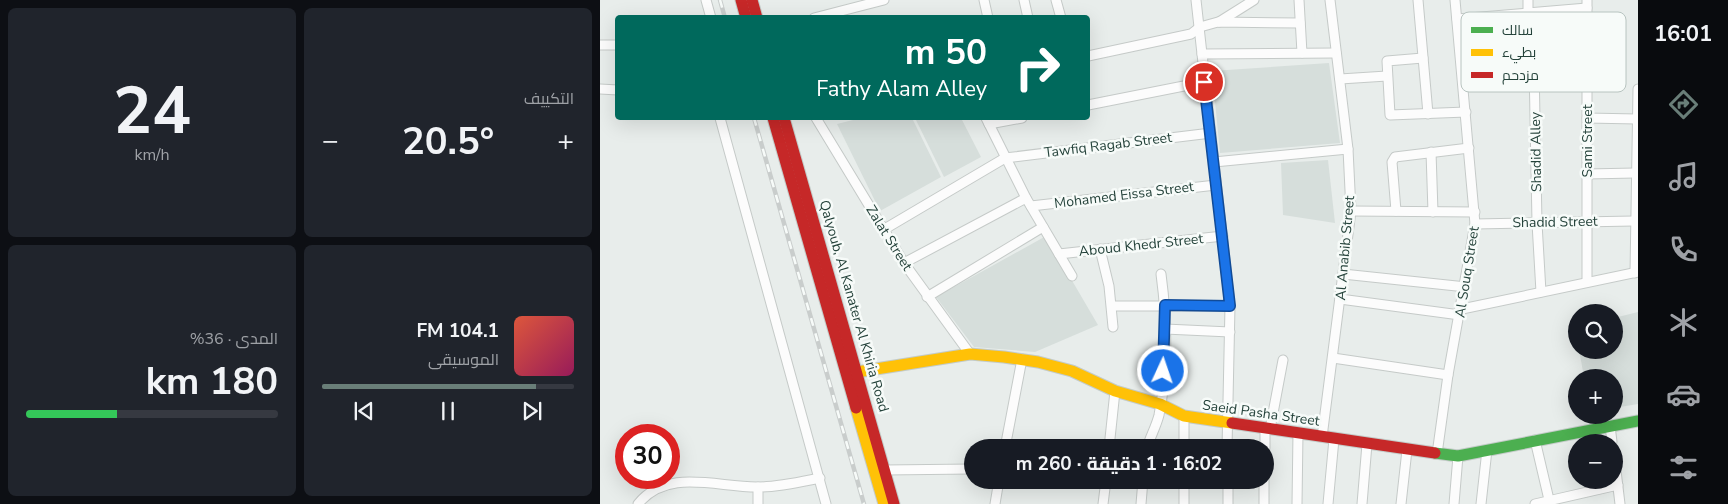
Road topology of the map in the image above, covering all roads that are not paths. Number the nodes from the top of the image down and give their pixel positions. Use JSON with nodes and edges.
{"nodes":[{"id":1,"x":706,"y":0,"type":"edge"},
{"id":2,"x":741,"y":0,"type":"edge"},
{"id":3,"x":752,"y":0,"type":"edge"},
{"id":4,"x":884,"y":0,"type":"edge"},
{"id":5,"x":984,"y":0,"type":"edge"},
{"id":6,"x":1024,"y":0,"type":"edge"},
{"id":7,"x":1056,"y":0,"type":"edge"},
{"id":8,"x":1196,"y":0,"type":"edge"},
{"id":9,"x":1254,"y":0,"type":"edge"},
{"id":10,"x":1298,"y":0,"type":"edge"},
{"id":11,"x":1330,"y":0,"type":"edge"},
{"id":12,"x":1418,"y":0,"type":"edge"},
{"id":13,"x":1455,"y":0,"type":"edge"},
{"id":14,"x":1587,"y":4,"type":"edge"},
{"id":15,"x":1536,"y":12,"type":"edge"},
{"id":16,"x":710,"y":15,"type":"edge"},
{"id":17,"x":745,"y":15,"type":"edge"},
{"id":18,"x":756,"y":15,"type":"edge"},
{"id":19,"x":826,"y":15,"type":"edge"},
{"id":20,"x":987,"y":15,"type":"edge"},
{"id":21,"x":1027,"y":15,"type":"edge"},
{"id":22,"x":1060,"y":15,"type":"edge"},
{"id":23,"x":1457,"y":19,"type":"junction"},
{"id":24,"x":1461,"y":19,"type":"edge"},
{"id":25,"x":1218,"y":22,"type":"junction"},
{"id":26,"x":1300,"y":22,"type":"junction"},
{"id":27,"x":1200,"y":27,"type":"junction"},
{"id":28,"x":615,"y":45,"type":"edge"},
{"id":29,"x":600,"y":46,"type":"edge"},
{"id":30,"x":1336,"y":52,"type":"junction"},
{"id":31,"x":1302,"y":53,"type":"junction"},
{"id":32,"x":1202,"y":54,"type":"junction"},
{"id":33,"x":1090,"y":56,"type":"edge"},
{"id":34,"x":1423,"y":58,"type":"junction"},
{"id":35,"x":1461,"y":60,"type":"edge"},
{"id":36,"x":1387,"y":76,"type":"junction"},
{"id":37,"x":1340,"y":79,"type":"junction"},
{"id":38,"x":1204,"y":82,"type":"junction"},
{"id":39,"x":600,"y":89,"type":"edge"},
{"id":40,"x":1638,"y":89,"type":"edge"},
{"id":41,"x":615,"y":90,"type":"edge"},
{"id":42,"x":1464,"y":92,"type":"edge"},
{"id":43,"x":1533,"y":92,"type":"edge"},
{"id":44,"x":1587,"y":92,"type":"edge"},
{"id":45,"x":1090,"y":105,"type":"edge"},
{"id":46,"x":1466,"y":112,"type":"junction"},
{"id":47,"x":1428,"y":114,"type":"junction"},
{"id":48,"x":1587,"y":118,"type":"junction"},
{"id":49,"x":721,"y":120,"type":"edge"},
{"id":50,"x":775,"y":120,"type":"edge"},
{"id":51,"x":785,"y":120,"type":"edge"},
{"id":52,"x":817,"y":120,"type":"edge"},
{"id":53,"x":988,"y":121,"type":"edge"},
{"id":54,"x":1637,"y":123,"type":"edge"},
{"id":55,"x":1211,"y":132,"type":"junction"},
{"id":56,"x":1469,"y":148,"type":"junction"},
{"id":57,"x":1348,"y":149,"type":"junction"},
{"id":58,"x":1431,"y":152,"type":"junction"},
{"id":59,"x":1005,"y":158,"type":"junction"},
{"id":60,"x":1214,"y":162,"type":"junction"},
{"id":61,"x":1635,"y":173,"type":"junction"},
{"id":62,"x":1587,"y":174,"type":"junction"},
{"id":63,"x":1216,"y":185,"type":"junction"},
{"id":64,"x":1636,"y":193,"type":"edge"},
{"id":65,"x":1028,"y":202,"type":"junction"},
{"id":66,"x":1351,"y":211,"type":"junction"},
{"id":67,"x":1396,"y":211,"type":"junction"},
{"id":68,"x":1433,"y":212,"type":"junction"},
{"id":69,"x":1475,"y":212,"type":"junction"},
{"id":70,"x":1634,"y":221,"type":"junction"},
{"id":71,"x":1587,"y":222,"type":"junction"},
{"id":72,"x":1537,"y":223,"type":"junction"},
{"id":73,"x":1475,"y":224,"type":"junction"},
{"id":74,"x":1043,"y":228,"type":"junction"},
{"id":75,"x":883,"y":230,"type":"junction"},
{"id":76,"x":1223,"y":236,"type":"junction"},
{"id":77,"x":1100,"y":249,"type":"junction"},
{"id":78,"x":1059,"y":254,"type":"junction"},
{"id":79,"x":904,"y":263,"type":"junction"},
{"id":80,"x":1636,"y":272,"type":"edge"},
{"id":81,"x":1161,"y":274,"type":"dead end"},
{"id":82,"x":1343,"y":274,"type":"junction"},
{"id":83,"x":1072,"y":276,"type":"dead end"},
{"id":84,"x":1587,"y":282,"type":"junction"},
{"id":85,"x":1466,"y":287,"type":"junction"},
{"id":86,"x":1541,"y":292,"type":"junction"},
{"id":87,"x":927,"y":297,"type":"junction"},
{"id":88,"x":1340,"y":299,"type":"junction"},
{"id":89,"x":1165,"y":305,"type":"junction"},
{"id":90,"x":1112,"y":306,"type":"junction"},
{"id":91,"x":1230,"y":306,"type":"junction"},
{"id":92,"x":1461,"y":312,"type":"junction"},
{"id":93,"x":1113,"y":327,"type":"dead end"},
{"id":94,"x":1165,"y":329,"type":"junction"},
{"id":95,"x":1230,"y":332,"type":"junction"},
{"id":96,"x":970,"y":354,"type":"junction"},
{"id":97,"x":1333,"y":358,"type":"junction"},
{"id":98,"x":1022,"y":359,"type":"junction"},
{"id":99,"x":1283,"y":360,"type":"dead end"},
{"id":100,"x":857,"y":372,"type":"junction"},
{"id":101,"x":1448,"y":375,"type":"junction"},
{"id":102,"x":1115,"y":391,"type":"junction"},
{"id":103,"x":1160,"y":404,"type":"junction"},
{"id":104,"x":1184,"y":416,"type":"junction"},
{"id":105,"x":1638,"y":422,"type":"edge"},
{"id":106,"x":1227,"y":423,"type":"junction"},
{"id":107,"x":1610,"y":426,"type":"junction"},
{"id":108,"x":1268,"y":429,"type":"junction"},
{"id":109,"x":1298,"y":433,"type":"junction"},
{"id":110,"x":1611,"y":434,"type":"edge"},
{"id":111,"x":1322,"y":437,"type":"junction"},
{"id":112,"x":1007,"y":439,"type":"edge"},
{"id":113,"x":1110,"y":439,"type":"edge"},
{"id":114,"x":1150,"y":439,"type":"edge"},
{"id":115,"x":1184,"y":439,"type":"edge"},
{"id":116,"x":1227,"y":439,"type":"edge"},
{"id":117,"x":1266,"y":439,"type":"edge"},
{"id":118,"x":1334,"y":439,"type":"junction"},
{"id":119,"x":1535,"y":440,"type":"junction"},
{"id":120,"x":1367,"y":444,"type":"junction"},
{"id":121,"x":1407,"y":450,"type":"junction"},
{"id":122,"x":1487,"y":450,"type":"junction"},
{"id":123,"x":1438,"y":454,"type":"junction"},
{"id":124,"x":1458,"y":456,"type":"junction"},
{"id":125,"x":964,"y":468,"type":"edge"},
{"id":126,"x":885,"y":470,"type":"junction"},
{"id":127,"x":820,"y":478,"type":"junction"},
{"id":128,"x":758,"y":487,"type":"junction"},
{"id":129,"x":998,"y":489,"type":"edge"},
{"id":130,"x":1105,"y":489,"type":"edge"},
{"id":131,"x":1143,"y":489,"type":"edge"},
{"id":132,"x":1184,"y":489,"type":"edge"},
{"id":133,"x":1228,"y":489,"type":"edge"},
{"id":134,"x":1264,"y":489,"type":"edge"},
{"id":135,"x":1602,"y":489,"type":"edge"},
{"id":136,"x":1618,"y":489,"type":"edge"},
{"id":137,"x":1549,"y":502,"type":"edge"},
{"id":138,"x":638,"y":504,"type":"edge"},
{"id":139,"x":758,"y":504,"type":"edge"},
{"id":140,"x":826,"y":504,"type":"edge"},
{"id":141,"x":884,"y":504,"type":"edge"},
{"id":142,"x":894,"y":504,"type":"edge"},
{"id":143,"x":995,"y":504,"type":"edge"},
{"id":144,"x":1103,"y":504,"type":"edge"},
{"id":145,"x":1142,"y":504,"type":"edge"},
{"id":146,"x":1184,"y":504,"type":"edge"},
{"id":147,"x":1228,"y":504,"type":"edge"},
{"id":148,"x":1264,"y":504,"type":"edge"},
{"id":149,"x":1297,"y":504,"type":"edge"},
{"id":150,"x":1328,"y":504,"type":"edge"},
{"id":151,"x":1362,"y":504,"type":"edge"},
{"id":152,"x":1400,"y":504,"type":"edge"},
{"id":153,"x":1454,"y":504,"type":"edge"},
{"id":154,"x":1481,"y":504,"type":"edge"},
{"id":155,"x":1536,"y":504,"type":"edge"},
{"id":156,"x":1620,"y":504,"type":"edge"}],
"edges":[{"from":1,"to":16,"type":"street"},
{"from":2,"to":17,"type":"main road"},
{"from":3,"to":18,"type":"main road"},
{"from":4,"to":19,"type":"street"},
{"from":5,"to":20,"type":"street"},
{"from":6,"to":21,"type":"street"},
{"from":7,"to":22,"type":"street"},
{"from":8,"to":27,"type":"street"},
{"from":9,"to":25,"type":"street"},
{"from":10,"to":26,"type":"street"},
{"from":11,"to":30,"type":"street","name":"Al Anabib Street"},
{"from":12,"to":34,"type":"street"},
{"from":13,"to":23,"type":"street","name":"Al Souq Street"},
{"from":14,"to":15,"type":"street"},
{"from":23,"to":24,"type":"street"},
{"from":23,"to":35,"type":"street","name":"Al Souq Street"},
{"from":25,"to":26,"type":"street"},
{"from":25,"to":27,"type":"street"},
{"from":26,"to":31,"type":"street"},
{"from":27,"to":32,"type":"street"},
{"from":27,"to":33,"type":"street"},
{"from":28,"to":29,"type":"street"},
{"from":30,"to":31,"type":"street"},
{"from":30,"to":37,"type":"street","name":"Al Anabib Street"},
{"from":31,"to":32,"type":"street"},
{"from":32,"to":38,"type":"street"},
{"from":34,"to":36,"type":"street"},
{"from":34,"to":47,"type":"street"},
{"from":36,"to":37,"type":"street"},
{"from":36,"to":47,"type":"street"},
{"from":37,"to":57,"type":"street","name":"Al Anabib Street"},
{"from":38,"to":45,"type":"street"},
{"from":38,"to":55,"type":"street"},
{"from":39,"to":41,"type":"street"},
{"from":40,"to":54,"type":"street"},
{"from":42,"to":46,"type":"street","name":"Al Souq Street"},
{"from":43,"to":72,"type":"street","name":"Shadid Alley"},
{"from":44,"to":48,"type":"street","name":"Sami Street"},
{"from":46,"to":47,"type":"street"},
{"from":46,"to":56,"type":"street","name":"Al Souq Street"},
{"from":48,"to":54,"type":"street"},
{"from":48,"to":62,"type":"street","name":"Sami Street"},
{"from":49,"to":127,"type":"street"},
{"from":50,"to":141,"type":"main road","name":"Qalyoub, Al Kanater Al Khiria Road"},
{"from":51,"to":100,"type":"main road","name":"Qalyoub, Al Kanater Al Khiria Road"},
{"from":52,"to":75,"type":"street","name":"Zalat Street"},
{"from":53,"to":59,"type":"street"},
{"from":54,"to":61,"type":"street"},
{"from":55,"to":59,"type":"street","name":"Tawfiq Ragab Street"},
{"from":55,"to":60,"type":"street"},
{"from":56,"to":58,"type":"street"},
{"from":56,"to":69,"type":"street","name":"Al Souq Street"},
{"from":57,"to":60,"type":"street"},
{"from":57,"to":66,"type":"street","name":"Al Anabib Street"},
{"from":58,"to":67,"type":"street"},
{"from":58,"to":68,"type":"street"},
{"from":59,"to":65,"type":"street"},
{"from":59,"to":75,"type":"street"},
{"from":60,"to":63,"type":"street"},
{"from":61,"to":62,"type":"street"},
{"from":61,"to":64,"type":"street"},
{"from":62,"to":71,"type":"street","name":"Sami Street"},
{"from":63,"to":65,"type":"street","name":"Mohamed Eissa Street"},
{"from":63,"to":76,"type":"street"},
{"from":64,"to":70,"type":"street"},
{"from":65,"to":74,"type":"street"},
{"from":65,"to":79,"type":"street"},
{"from":66,"to":67,"type":"street"},
{"from":66,"to":82,"type":"street","name":"Al Anabib Street"},
{"from":67,"to":68,"type":"street"},
{"from":68,"to":69,"type":"street"},
{"from":69,"to":73,"type":"street","name":"Al Souq Street"},
{"from":70,"to":71,"type":"street","name":"Shadid Street"},
{"from":70,"to":80,"type":"street"},
{"from":71,"to":72,"type":"street","name":"Shadid Street"},
{"from":71,"to":84,"type":"street","name":"Sami Street"},
{"from":72,"to":73,"type":"street","name":"Shadid Street"},
{"from":72,"to":86,"type":"street","name":"Shadid Alley"},
{"from":73,"to":85,"type":"street","name":"Al Souq Street"},
{"from":74,"to":78,"type":"street"},
{"from":74,"to":87,"type":"street"},
{"from":75,"to":79,"type":"street","name":"Zalat Street"},
{"from":76,"to":77,"type":"street","name":"Aboud Khedr Street"},
{"from":76,"to":91,"type":"street"},
{"from":77,"to":78,"type":"street","name":"Aboud Khedr Street"},
{"from":77,"to":90,"type":"street"},
{"from":78,"to":83,"type":"street"},
{"from":79,"to":87,"type":"street","name":"Zalat Street"},
{"from":80,"to":84,"type":"street"},
{"from":81,"to":89,"type":"street"},
{"from":82,"to":85,"type":"street"},
{"from":82,"to":88,"type":"street","name":"Al Anabib Street"},
{"from":84,"to":86,"type":"street"},
{"from":85,"to":92,"type":"street","name":"Al Souq Street"},
{"from":86,"to":92,"type":"street"},
{"from":87,"to":96,"type":"street","name":"Zalat Street"},
{"from":88,"to":92,"type":"street"},
{"from":88,"to":97,"type":"street","name":"Al Anabib Street"},
{"from":89,"to":90,"type":"street"},
{"from":89,"to":91,"type":"street"},
{"from":89,"to":94,"type":"street"},
{"from":90,"to":93,"type":"street"},
{"from":91,"to":95,"type":"street"},
{"from":92,"to":101,"type":"street","name":"Al Souq Street"},
{"from":94,"to":95,"type":"street"},
{"from":94,"to":103,"type":"street"},
{"from":95,"to":106,"type":"street"},
{"from":96,"to":98,"type":"main road","name":"Saeid Pasha Street"},
{"from":96,"to":100,"type":"main road","name":"Saeid Pasha Street"},
{"from":97,"to":101,"type":"street"},
{"from":97,"to":111,"type":"street","name":"Al Anabib Street"},
{"from":98,"to":102,"type":"main road","name":"Saeid Pasha Street"},
{"from":98,"to":112,"type":"street"},
{"from":99,"to":108,"type":"street"},
{"from":100,"to":126,"type":"main road","name":"Qalyoub, Al Kanater Al Khiria Road"},
{"from":101,"to":123,"type":"street","name":"Al Souq Street"},
{"from":102,"to":103,"type":"main road","name":"Saeid Pasha Street"},
{"from":102,"to":113,"type":"street"},
{"from":103,"to":104,"type":"main road","name":"Saeid Pasha Street"},
{"from":103,"to":114,"type":"street"},
{"from":104,"to":106,"type":"main road","name":"Saeid Pasha Street"},
{"from":104,"to":115,"type":"street"},
{"from":105,"to":107,"type":"main road","name":"Saeid Pasha Street"},
{"from":106,"to":108,"type":"main road","name":"Saeid Pasha Street"},
{"from":106,"to":116,"type":"street"},
{"from":107,"to":110,"type":"street"},
{"from":107,"to":119,"type":"main road","name":"Saeid Pasha Street"},
{"from":108,"to":109,"type":"main road","name":"Saeid Pasha Street"},
{"from":108,"to":117,"type":"street"},
{"from":109,"to":111,"type":"main road","name":"Saeid Pasha Street"},
{"from":109,"to":149,"type":"street"},
{"from":111,"to":118,"type":"main road","name":"Saeid Pasha Street"},
{"from":118,"to":120,"type":"main road","name":"Saeid Pasha Street"},
{"from":118,"to":150,"type":"street"},
{"from":119,"to":122,"type":"main road","name":"Saeid Pasha Street"},
{"from":119,"to":137,"type":"street"},
{"from":120,"to":121,"type":"main road","name":"Saeid Pasha Street"},
{"from":120,"to":151,"type":"street"},
{"from":121,"to":123,"type":"main road","name":"Saeid Pasha Street"},
{"from":121,"to":152,"type":"street"},
{"from":122,"to":124,"type":"main road","name":"Saeid Pasha Street"},
{"from":122,"to":154,"type":"street"},
{"from":123,"to":124,"type":"main road","name":"Saeid Pasha Street"},
{"from":124,"to":153,"type":"street"},
{"from":125,"to":126,"type":"street"},
{"from":126,"to":142,"type":"main road","name":"Qalyoub, Al Kanater Al Khiria Road"},
{"from":127,"to":128,"type":"street"},
{"from":127,"to":140,"type":"street"},
{"from":128,"to":138,"type":"street"},
{"from":128,"to":139,"type":"street"},
{"from":129,"to":143,"type":"street"},
{"from":130,"to":144,"type":"street"},
{"from":131,"to":145,"type":"street"},
{"from":132,"to":146,"type":"street"},
{"from":133,"to":147,"type":"street"},
{"from":134,"to":148,"type":"street"},
{"from":135,"to":137,"type":"street"},
{"from":136,"to":156,"type":"street"},
{"from":137,"to":155,"type":"street"}]}
